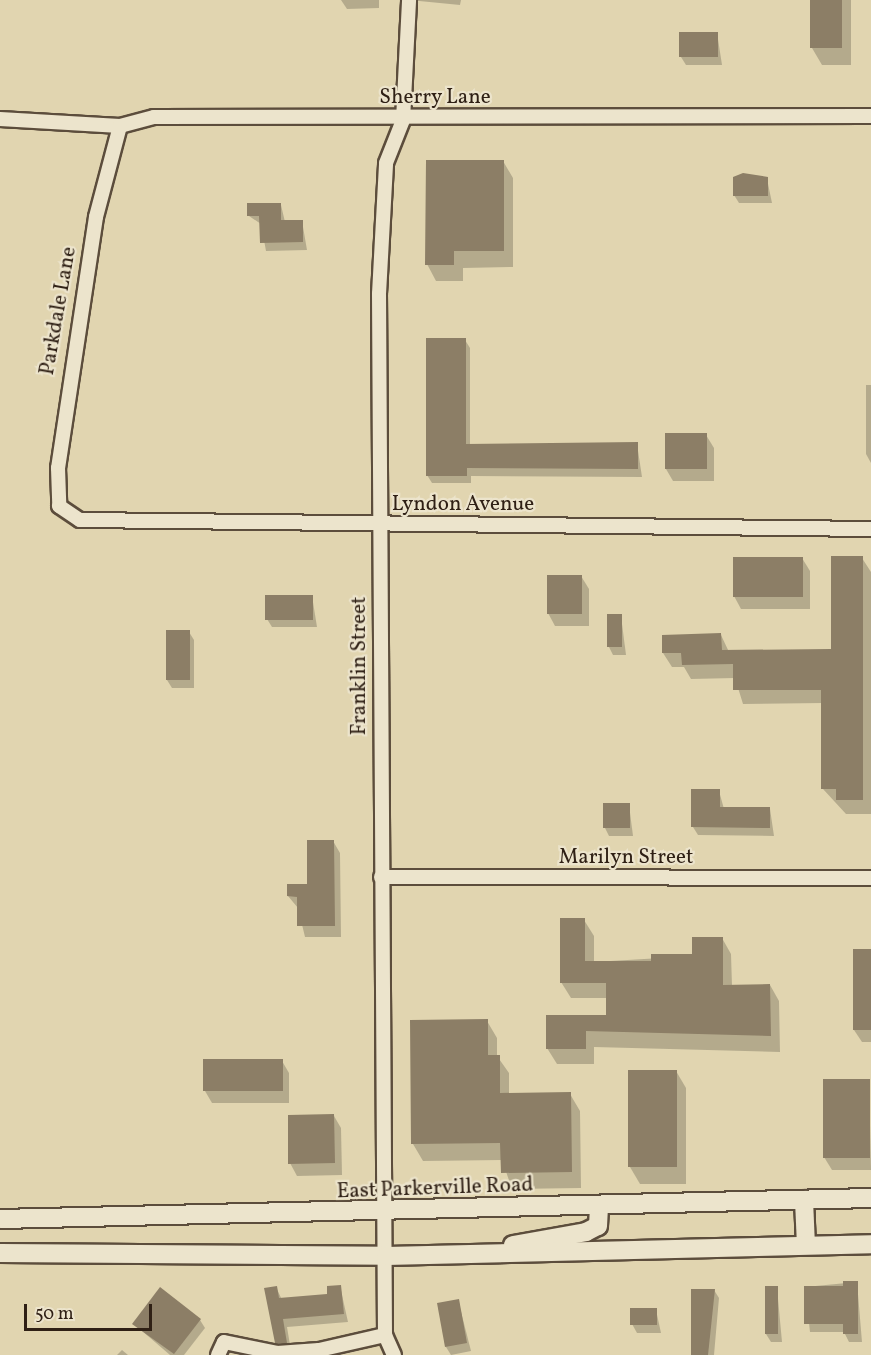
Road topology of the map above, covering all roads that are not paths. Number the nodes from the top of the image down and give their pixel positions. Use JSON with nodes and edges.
{"nodes":[{"id":1,"x":408,"y":0,"type":"edge"},
{"id":2,"x":871,"y":116,"type":"edge"},
{"id":3,"x":0,"y":119,"type":"edge"},
{"id":4,"x":403,"y":120,"type":"junction"},
{"id":5,"x":120,"y":126,"type":"junction"},
{"id":6,"x":59,"y":506,"type":"joint"},
{"id":7,"x":381,"y":526,"type":"junction"},
{"id":8,"x":871,"y":529,"type":"edge"},
{"id":9,"x":381,"y":877,"type":"junction"},
{"id":10,"x":871,"y":878,"type":"edge"},
{"id":11,"x":871,"y":1198,"type":"edge"},
{"id":12,"x":804,"y":1200,"type":"junction"},
{"id":13,"x":599,"y":1207,"type":"junction"},
{"id":14,"x":385,"y":1214,"type":"junction"},
{"id":15,"x":0,"y":1219,"type":"edge"},
{"id":16,"x":871,"y":1244,"type":"edge"},
{"id":17,"x":806,"y":1245,"type":"junction"},
{"id":18,"x":0,"y":1253,"type":"edge"},
{"id":19,"x":470,"y":1253,"type":"junction"},
{"id":20,"x":386,"y":1256,"type":"junction"},
{"id":21,"x":385,"y":1335,"type":"junction"},
{"id":22,"x":218,"y":1355,"type":"edge"},
{"id":23,"x":394,"y":1355,"type":"edge"}],
"edges":[{"from":1,"to":4,"type":"street","name":"Franklin Street"},
{"from":2,"to":4,"type":"street","name":"Sherry Lane"},
{"from":3,"to":5,"type":"street","name":"Sherry Lane"},
{"from":4,"to":5,"type":"street","name":"Sherry Lane"},
{"from":4,"to":7,"type":"street","name":"Franklin Street"},
{"from":5,"to":6,"type":"street","name":"Parkdale Lane"},
{"from":6,"to":7,"type":"street","name":"Lyndon Avenue"},
{"from":7,"to":8,"type":"street","name":"Lyndon Avenue"},
{"from":7,"to":9,"type":"street","name":"Franklin Street"},
{"from":9,"to":10,"type":"street","name":"Marilyn Street"},
{"from":9,"to":14,"type":"street","name":"Franklin Street"},
{"from":11,"to":12,"type":"main road","name":"East Parkerville Road"},
{"from":12,"to":13,"type":"main road","name":"East Parkerville Road"},
{"from":12,"to":17,"type":"main road"},
{"from":13,"to":14,"type":"main road","name":"East Parkerville Road"},
{"from":13,"to":19,"type":"main road"},
{"from":14,"to":15,"type":"main road","name":"East Parkerville Road"},
{"from":14,"to":20,"type":"street","name":"Franklin Street"},
{"from":16,"to":17,"type":"main road"},
{"from":17,"to":19,"type":"main road"},
{"from":18,"to":20,"type":"main road"},
{"from":19,"to":20,"type":"main road"},
{"from":20,"to":21,"type":"street","name":"Franklin Street"},
{"from":21,"to":22,"type":"street"},
{"from":21,"to":23,"type":"street"}]}
